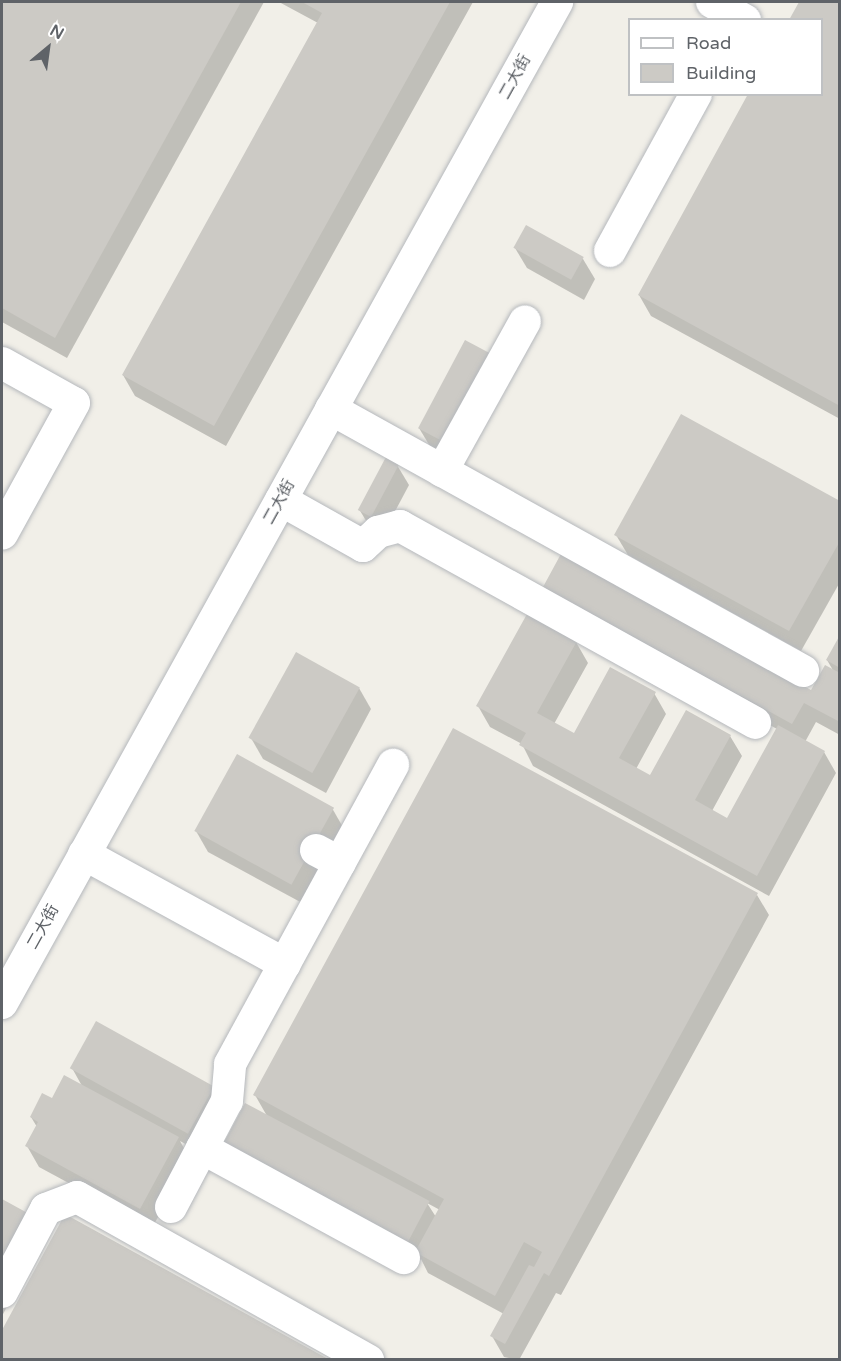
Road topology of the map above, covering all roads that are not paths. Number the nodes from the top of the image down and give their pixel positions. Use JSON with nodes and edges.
{"nodes":[{"id":1,"x":557,"y":2,"type":"edge"},
{"id":2,"x":712,"y":2,"type":"edge"},
{"id":3,"x":739,"y":18,"type":"edge"},
{"id":4,"x":695,"y":96,"type":"edge"},
{"id":5,"x":610,"y":251,"type":"dead end"},
{"id":6,"x":525,"y":321,"type":"dead end"},
{"id":7,"x":2,"y":363,"type":"edge"},
{"id":8,"x":331,"y":409,"type":"junction"},
{"id":9,"x":442,"y":471,"type":"junction"},
{"id":10,"x":281,"y":500,"type":"junction"},
{"id":11,"x":2,"y":534,"type":"edge"},
{"id":12,"x":803,"y":671,"type":"dead end"},
{"id":13,"x":755,"y":723,"type":"dead end"},
{"id":14,"x":393,"y":765,"type":"dead end"},
{"id":15,"x":84,"y":854,"type":"junction"},
{"id":16,"x":285,"y":964,"type":"junction"},
{"id":17,"x":2,"y":1003,"type":"edge"},
{"id":18,"x":202,"y":1148,"type":"junction"},
{"id":19,"x":171,"y":1207,"type":"dead end"},
{"id":20,"x":404,"y":1258,"type":"dead end"},
{"id":21,"x":2,"y":1292,"type":"edge"},
{"id":22,"x":359,"y":1357,"type":"edge"}],
"edges":[{"from":1,"to":8,"type":"street","name":"二大街"},
{"from":2,"to":3,"type":"street"},
{"from":4,"to":5,"type":"street"},
{"from":6,"to":9,"type":"street"},
{"from":7,"to":11,"type":"street"},
{"from":8,"to":9,"type":"street"},
{"from":8,"to":10,"type":"street","name":"二大街"},
{"from":9,"to":12,"type":"street"},
{"from":10,"to":13,"type":"street"},
{"from":10,"to":15,"type":"street","name":"二大街"},
{"from":14,"to":16,"type":"street"},
{"from":15,"to":16,"type":"street"},
{"from":15,"to":17,"type":"street","name":"二大街"},
{"from":16,"to":18,"type":"street"},
{"from":18,"to":19,"type":"street"},
{"from":18,"to":20,"type":"street"},
{"from":21,"to":22,"type":"street"}]}
